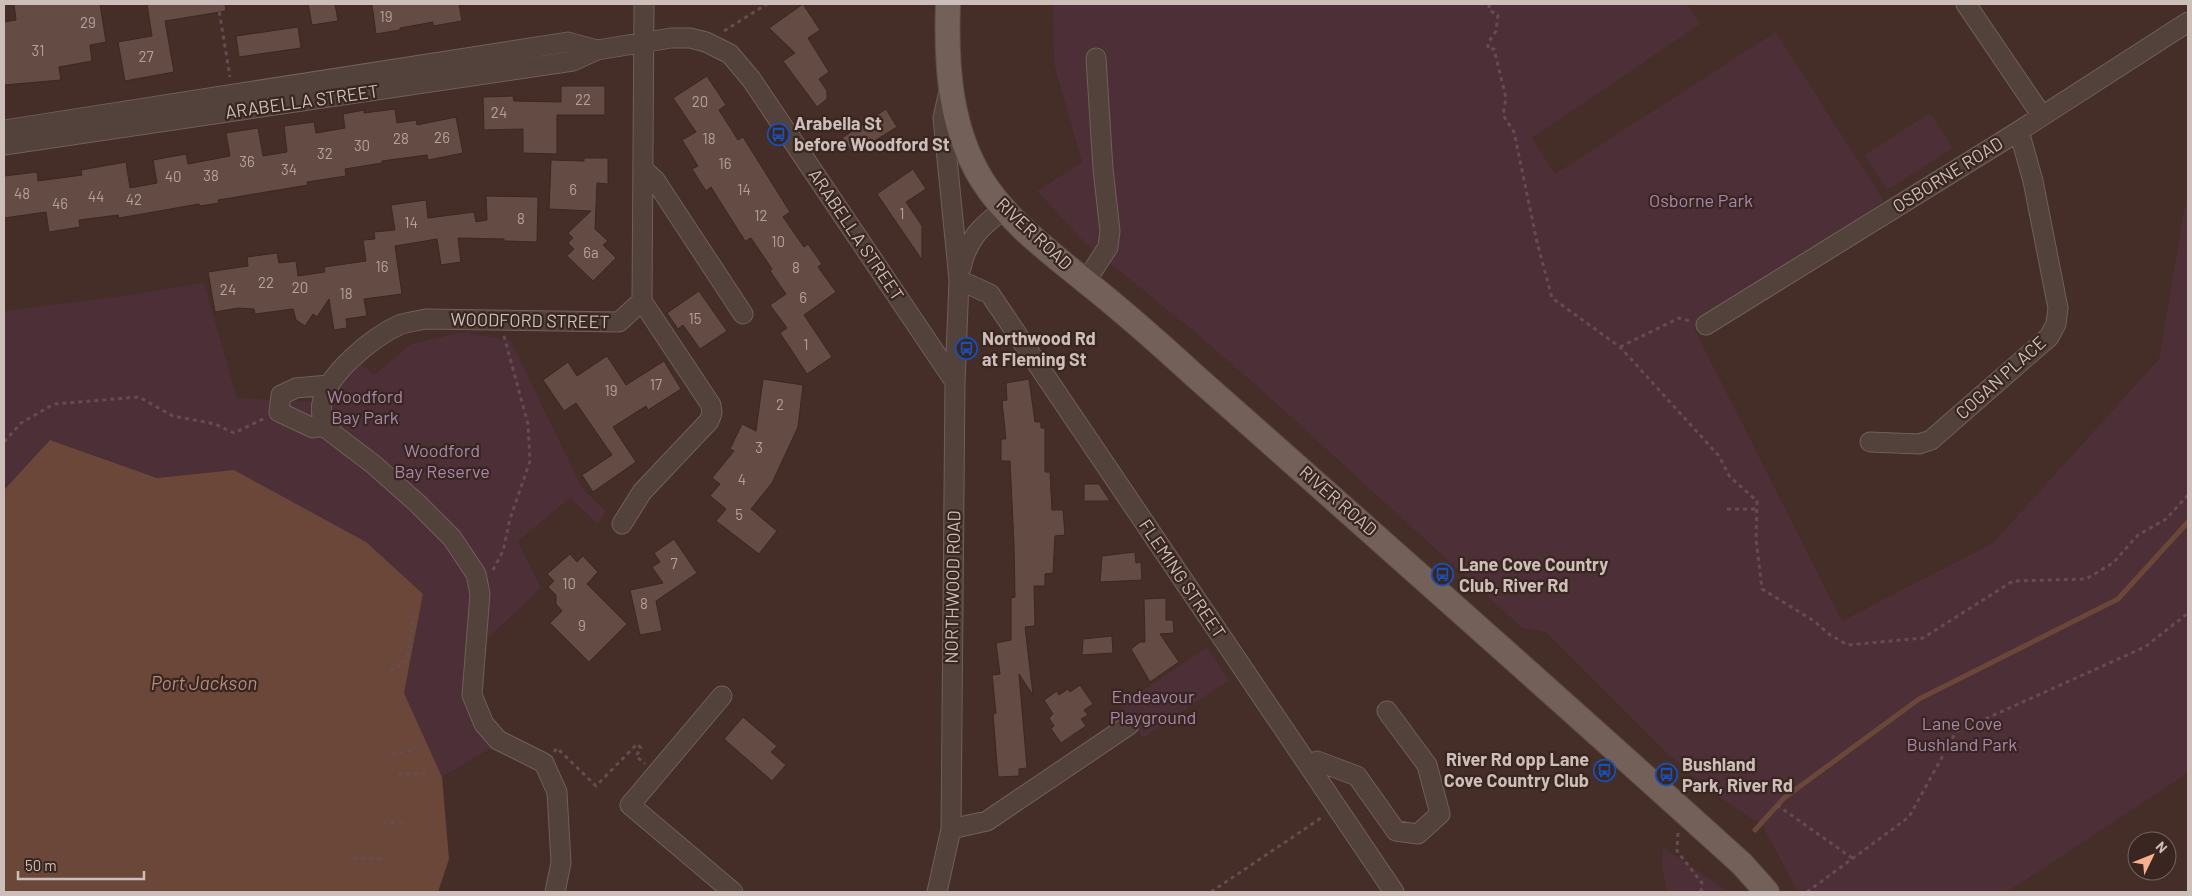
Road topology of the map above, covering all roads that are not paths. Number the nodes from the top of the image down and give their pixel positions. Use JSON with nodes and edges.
{"nodes":[{"id":1,"x":644,"y":4,"type":"edge"},
{"id":2,"x":948,"y":4,"type":"edge"},
{"id":3,"x":1966,"y":4,"type":"edge"},
{"id":4,"x":2188,"y":22,"type":"edge"},
{"id":5,"x":644,"y":41,"type":"junction"},
{"id":6,"x":597,"y":50,"type":"junction"},
{"id":7,"x":1096,"y":58,"type":"dead end"},
{"id":8,"x":950,"y":84,"type":"junction"},
{"id":9,"x":2042,"y":116,"type":"junction"},
{"id":10,"x":4,"y":130,"type":"edge"},
{"id":11,"x":2020,"y":131,"type":"junction"},
{"id":12,"x":4,"y":146,"type":"edge"},
{"id":13,"x":643,"y":169,"type":"junction"},
{"id":14,"x":1003,"y":210,"type":"junction"},
{"id":15,"x":959,"y":280,"type":"junction"},
{"id":16,"x":1086,"y":281,"type":"junction"},
{"id":17,"x":642,"y":301,"type":"junction"},
{"id":18,"x":743,"y":314,"type":"dead end"},
{"id":19,"x":1706,"y":325,"type":"road end"},
{"id":20,"x":955,"y":382,"type":"junction"},
{"id":21,"x":328,"y":385,"type":"junction"},
{"id":22,"x":324,"y":426,"type":"junction"},
{"id":23,"x":1870,"y":442,"type":"dead end"},
{"id":24,"x":622,"y":524,"type":"dead end"},
{"id":25,"x":722,"y":696,"type":"dead end"},
{"id":26,"x":1387,"y":711,"type":"dead end"},
{"id":27,"x":1129,"y":725,"type":"dead end"},
{"id":28,"x":1309,"y":766,"type":"junction"},
{"id":29,"x":951,"y":829,"type":"junction"},
{"id":30,"x":555,"y":892,"type":"edge"},
{"id":31,"x":733,"y":892,"type":"edge"},
{"id":32,"x":936,"y":892,"type":"edge"},
{"id":33,"x":1394,"y":892,"type":"edge"},
{"id":34,"x":1767,"y":892,"type":"edge"}],
"edges":[{"from":1,"to":5,"type":"street"},
{"from":2,"to":8,"type":"main road","name":"NORTHWOOD ROAD"},
{"from":3,"to":9,"type":"street"},
{"from":4,"to":9,"type":"street","name":"OSBORNE ROAD"},
{"from":5,"to":6,"type":"street","name":"ARABELLA STREET"},
{"from":5,"to":13,"type":"street"},
{"from":5,"to":20,"type":"street","name":"ARABELLA STREET"},
{"from":6,"to":10,"type":"street","name":"ARABELLA STREET"},
{"from":6,"to":12,"type":"street","name":"ARABELLA STREET"},
{"from":7,"to":16,"type":"street"},
{"from":8,"to":14,"type":"main road","name":"RIVER ROAD"},
{"from":8,"to":15,"type":"street","name":"NORTHWOOD ROAD"},
{"from":9,"to":11,"type":"street","name":"OSBORNE ROAD"},
{"from":11,"to":19,"type":"street","name":"OSBORNE ROAD"},
{"from":11,"to":23,"type":"street","name":"COGAN PLACE"},
{"from":13,"to":17,"type":"street"},
{"from":13,"to":18,"type":"street"},
{"from":14,"to":15,"type":"street","name":"NORTHWOOD ROAD"},
{"from":14,"to":16,"type":"main road","name":"RIVER ROAD"},
{"from":15,"to":20,"type":"street","name":"NORTHWOOD ROAD"},
{"from":15,"to":28,"type":"street","name":"FLEMING STREET"},
{"from":16,"to":34,"type":"main road","name":"RIVER ROAD"},
{"from":17,"to":21,"type":"street","name":"WOODFORD STREET"},
{"from":17,"to":24,"type":"street"},
{"from":20,"to":29,"type":"street","name":"NORTHWOOD ROAD"},
{"from":21,"to":22,"type":"street","name":"WOODFORD STREET"},
{"from":21,"to":22,"type":"street"},
{"from":22,"to":30,"type":"street"},
{"from":25,"to":31,"type":"street"},
{"from":26,"to":28,"type":"street"},
{"from":27,"to":29,"type":"street"},
{"from":28,"to":33,"type":"street","name":"FLEMING STREET"},
{"from":29,"to":32,"type":"street","name":"NORTHWOOD ROAD"}]}
